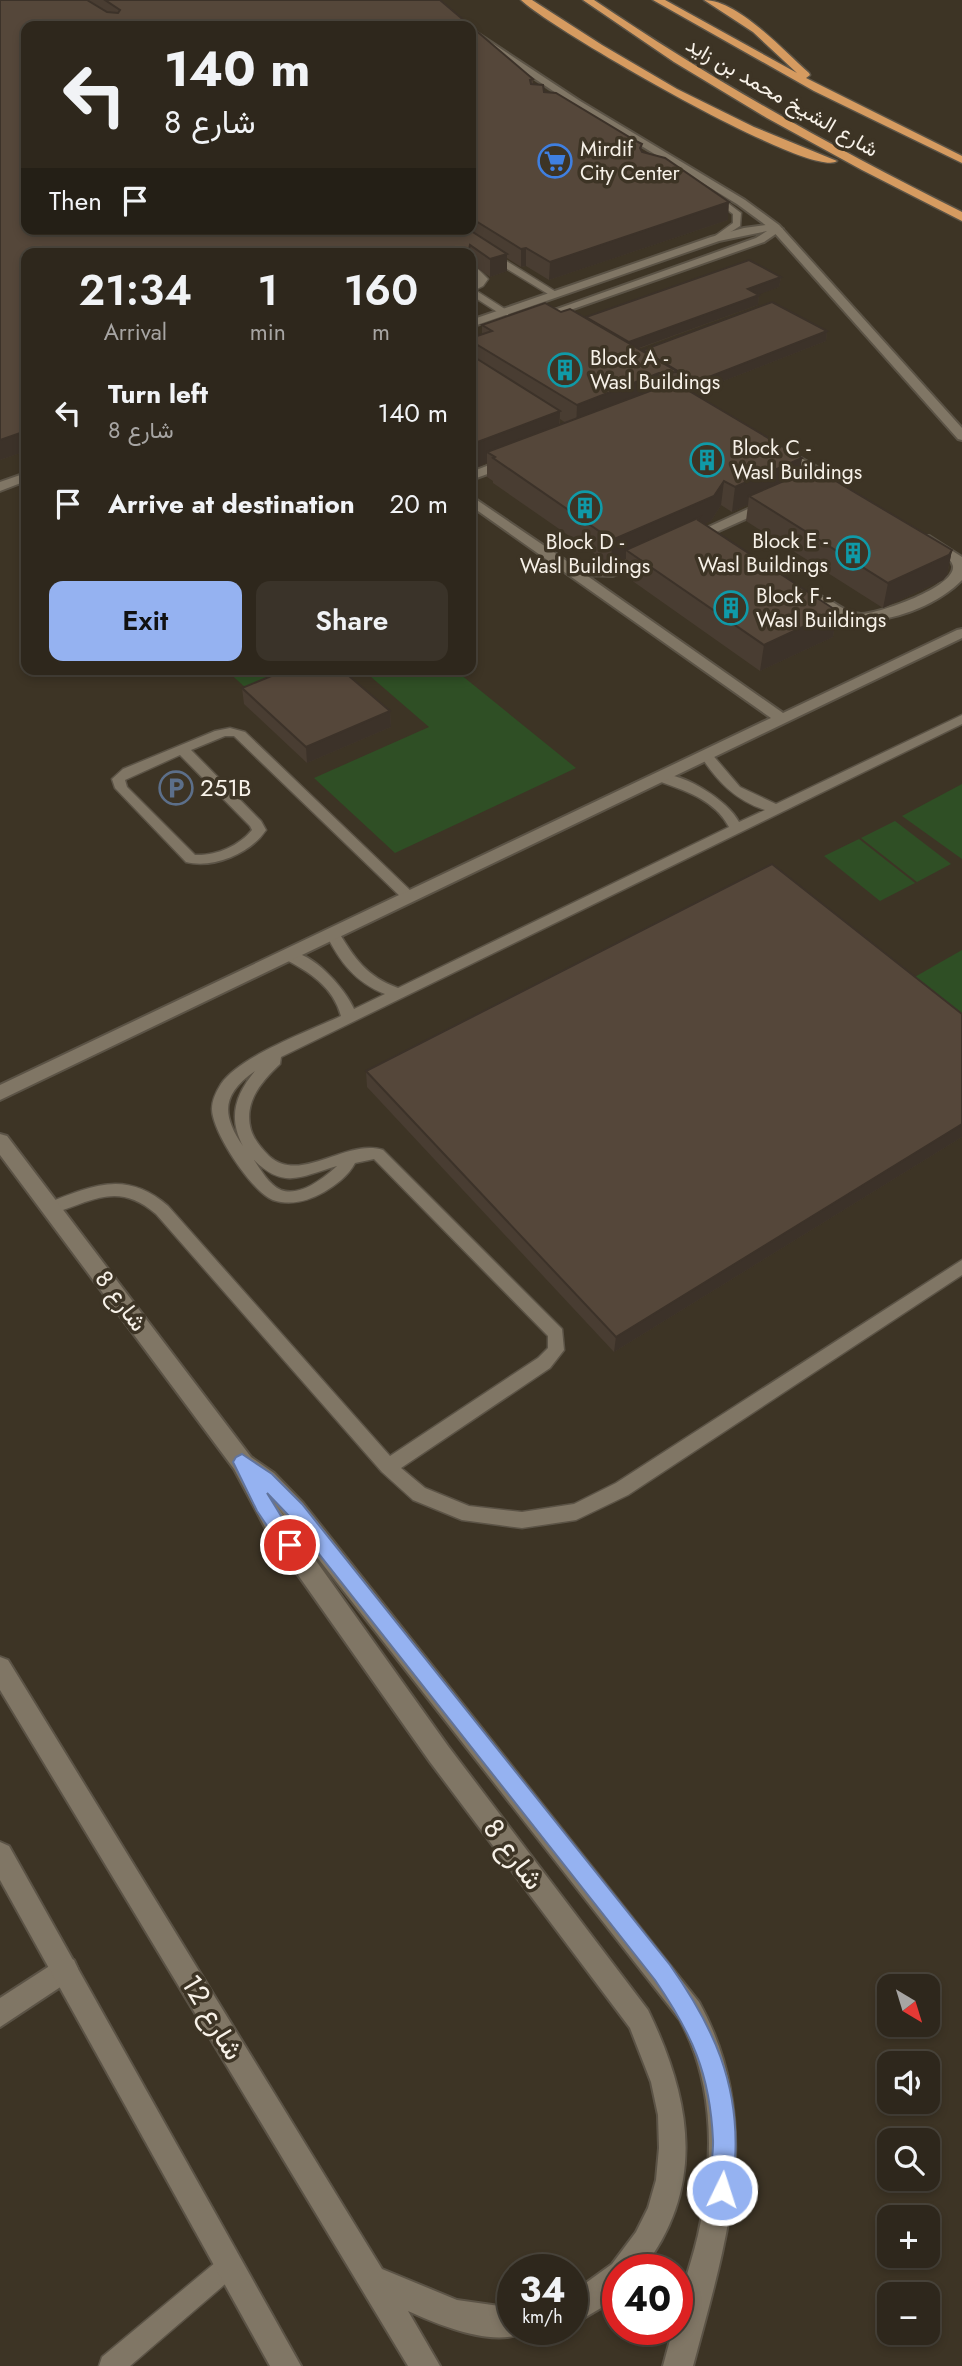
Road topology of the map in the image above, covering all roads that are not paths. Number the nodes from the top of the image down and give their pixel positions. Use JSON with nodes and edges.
{"nodes":[{"id":1,"x":526,"y":0,"type":"edge"},
{"id":2,"x":588,"y":0,"type":"edge"},
{"id":3,"x":658,"y":0,"type":"edge"},
{"id":4,"x":709,"y":0,"type":"edge"},
{"id":5,"x":476,"y":36,"type":"edge"},
{"id":6,"x":818,"y":89,"type":"junction"},
{"id":7,"x":547,"y":96,"type":"edge"},
{"id":8,"x":562,"y":99,"type":"junction"},
{"id":9,"x":962,"y":160,"type":"edge"},
{"id":10,"x":660,"y":166,"type":"edge"},
{"id":11,"x":883,"y":178,"type":"junction"},
{"id":12,"x":962,"y":217,"type":"edge"},
{"id":13,"x":776,"y":228,"type":"junction"},
{"id":14,"x":715,"y":239,"type":"junction"},
{"id":15,"x":484,"y":251,"type":"edge"},
{"id":16,"x":476,"y":272,"type":"edge"},
{"id":17,"x":476,"y":286,"type":"edge"},
{"id":18,"x":476,"y":293,"type":"edge"},
{"id":19,"x":556,"y":295,"type":"junction"},
{"id":20,"x":505,"y":313,"type":"junction"},
{"id":21,"x":476,"y":322,"type":"edge"},
{"id":22,"x":524,"y":323,"type":"edge"},
{"id":23,"x":476,"y":331,"type":"edge"},
{"id":24,"x":962,"y":436,"type":"edge"},
{"id":25,"x":771,"y":445,"type":"edge"},
{"id":26,"x":522,"y":456,"type":"edge"},
{"id":27,"x":476,"y":474,"type":"edge"},
{"id":28,"x":21,"y":479,"type":"edge"},
{"id":29,"x":0,"y":486,"type":"edge"},
{"id":30,"x":21,"y":490,"type":"edge"},
{"id":31,"x":850,"y":492,"type":"edge"},
{"id":32,"x":0,"y":497,"type":"edge"},
{"id":33,"x":780,"y":498,"type":"edge"},
{"id":34,"x":476,"y":504,"type":"edge"},
{"id":35,"x":920,"y":534,"type":"edge"},
{"id":36,"x":566,"y":569,"type":"junction"},
{"id":37,"x":613,"y":572,"type":"junction"},
{"id":38,"x":799,"y":588,"type":"edge"},
{"id":39,"x":607,"y":598,"type":"junction"},
{"id":40,"x":962,"y":633,"type":"edge"},
{"id":41,"x":782,"y":719,"type":"junction"},
{"id":42,"x":962,"y":719,"type":"edge"},
{"id":43,"x":182,"y":749,"type":"junction"},
{"id":44,"x":706,"y":755,"type":"junction"},
{"id":45,"x":660,"y":777,"type":"junction"},
{"id":46,"x":778,"y":809,"type":"junction"},
{"id":47,"x":736,"y":829,"type":"junction"},
{"id":48,"x":409,"y":897,"type":"junction"},
{"id":49,"x":333,"y":934,"type":"junction"},
{"id":50,"x":288,"y":955,"type":"junction"},
{"id":51,"x":400,"y":994,"type":"junction"},
{"id":52,"x":349,"y":1019,"type":"junction"},
{"id":53,"x":285,"y":1051,"type":"junction"},
{"id":54,"x":0,"y":1093,"type":"edge"},
{"id":55,"x":0,"y":1141,"type":"edge"},
{"id":56,"x":349,"y":1159,"type":"junction"},
{"id":57,"x":51,"y":1208,"type":"junction"},
{"id":58,"x":962,"y":1267,"type":"edge"},
{"id":59,"x":242,"y":1462,"type":"junction"},
{"id":60,"x":388,"y":1467,"type":"junction"},
{"id":61,"x":0,"y":1668,"type":"edge"},
{"id":62,"x":0,"y":1855,"type":"edge"},
{"id":63,"x":65,"y":1969,"type":"junction"},
{"id":64,"x":0,"y":2014,"type":"edge"},
{"id":65,"x":638,"y":2254,"type":"edge"},
{"id":66,"x":230,"y":2265,"type":"junction"},
{"id":67,"x":372,"y":2279,"type":"junction"},
{"id":68,"x":497,"y":2322,"type":"edge"},
{"id":69,"x":111,"y":2366,"type":"edge"},
{"id":70,"x":286,"y":2366,"type":"edge"},
{"id":71,"x":425,"y":2366,"type":"edge"},
{"id":72,"x":678,"y":2366,"type":"edge"}],
"edges":[{"from":1,"to":11,"type":"highway"},
{"from":2,"to":11,"type":"highway","name":"شارع الشيخ محمد بن زايد"},
{"from":3,"to":6,"type":"highway","name":"شارع الشيخ محمد بن زايد"},
{"from":4,"to":6,"type":"highway"},
{"from":5,"to":8,"type":"street"},
{"from":6,"to":9,"type":"highway","name":"شارع الشيخ محمد بن زايد"},
{"from":7,"to":8,"type":"lane"},
{"from":8,"to":13,"type":"street"},
{"from":10,"to":14,"type":"lane"},
{"from":11,"to":12,"type":"highway","name":"شارع الشيخ محمد بن زايد"},
{"from":13,"to":14,"type":"street"},
{"from":13,"to":22,"type":"street"},
{"from":13,"to":24,"type":"street"},
{"from":14,"to":19,"type":"street"},
{"from":15,"to":19,"type":"lane"},
{"from":16,"to":17,"type":"lane"},
{"from":18,"to":20,"type":"lane"},
{"from":19,"to":20,"type":"street"},
{"from":19,"to":23,"type":"street"},
{"from":20,"to":21,"type":"street"},
{"from":25,"to":31,"type":"street"},
{"from":26,"to":27,"type":"street"},
{"from":28,"to":29,"type":"street"},
{"from":30,"to":32,"type":"street"},
{"from":33,"to":37,"type":"street"},
{"from":34,"to":36,"type":"street"},
{"from":35,"to":38,"type":"street"},
{"from":36,"to":37,"type":"street"},
{"from":36,"to":39,"type":"street"},
{"from":37,"to":39,"type":"street"},
{"from":39,"to":41,"type":"street"},
{"from":40,"to":41,"type":"street"},
{"from":41,"to":44,"type":"street"},
{"from":42,"to":46,"type":"lane"},
{"from":43,"to":43,"type":"lane"},
{"from":43,"to":48,"type":"lane"},
{"from":44,"to":45,"type":"street"},
{"from":44,"to":46,"type":"lane"},
{"from":45,"to":47,"type":"lane"},
{"from":45,"to":48,"type":"street"},
{"from":46,"to":47,"type":"lane"},
{"from":47,"to":51,"type":"lane"},
{"from":48,"to":49,"type":"street"},
{"from":49,"to":50,"type":"street"},
{"from":49,"to":51,"type":"lane"},
{"from":50,"to":52,"type":"lane"},
{"from":50,"to":54,"type":"street"},
{"from":51,"to":52,"type":"lane"},
{"from":52,"to":53,"type":"lane"},
{"from":53,"to":56,"type":"lane"},
{"from":53,"to":56,"type":"lane"},
{"from":55,"to":57,"type":"street","name":"شارع 8"},
{"from":56,"to":60,"type":"lane"},
{"from":57,"to":59,"type":"street","name":"شارع 8"},
{"from":57,"to":60,"type":"lane"},
{"from":58,"to":60,"type":"lane"},
{"from":59,"to":65,"type":"street","name":"شارع 8"},
{"from":59,"to":72,"type":"street","name":"شارع 8"},
{"from":61,"to":67,"type":"street","name":"شارع 12"},
{"from":62,"to":63,"type":"street"},
{"from":63,"to":64,"type":"street"},
{"from":63,"to":66,"type":"street"},
{"from":66,"to":69,"type":"lane"},
{"from":66,"to":70,"type":"street"},
{"from":67,"to":68,"type":"street"},
{"from":67,"to":71,"type":"street","name":"شارع 12"}]}
